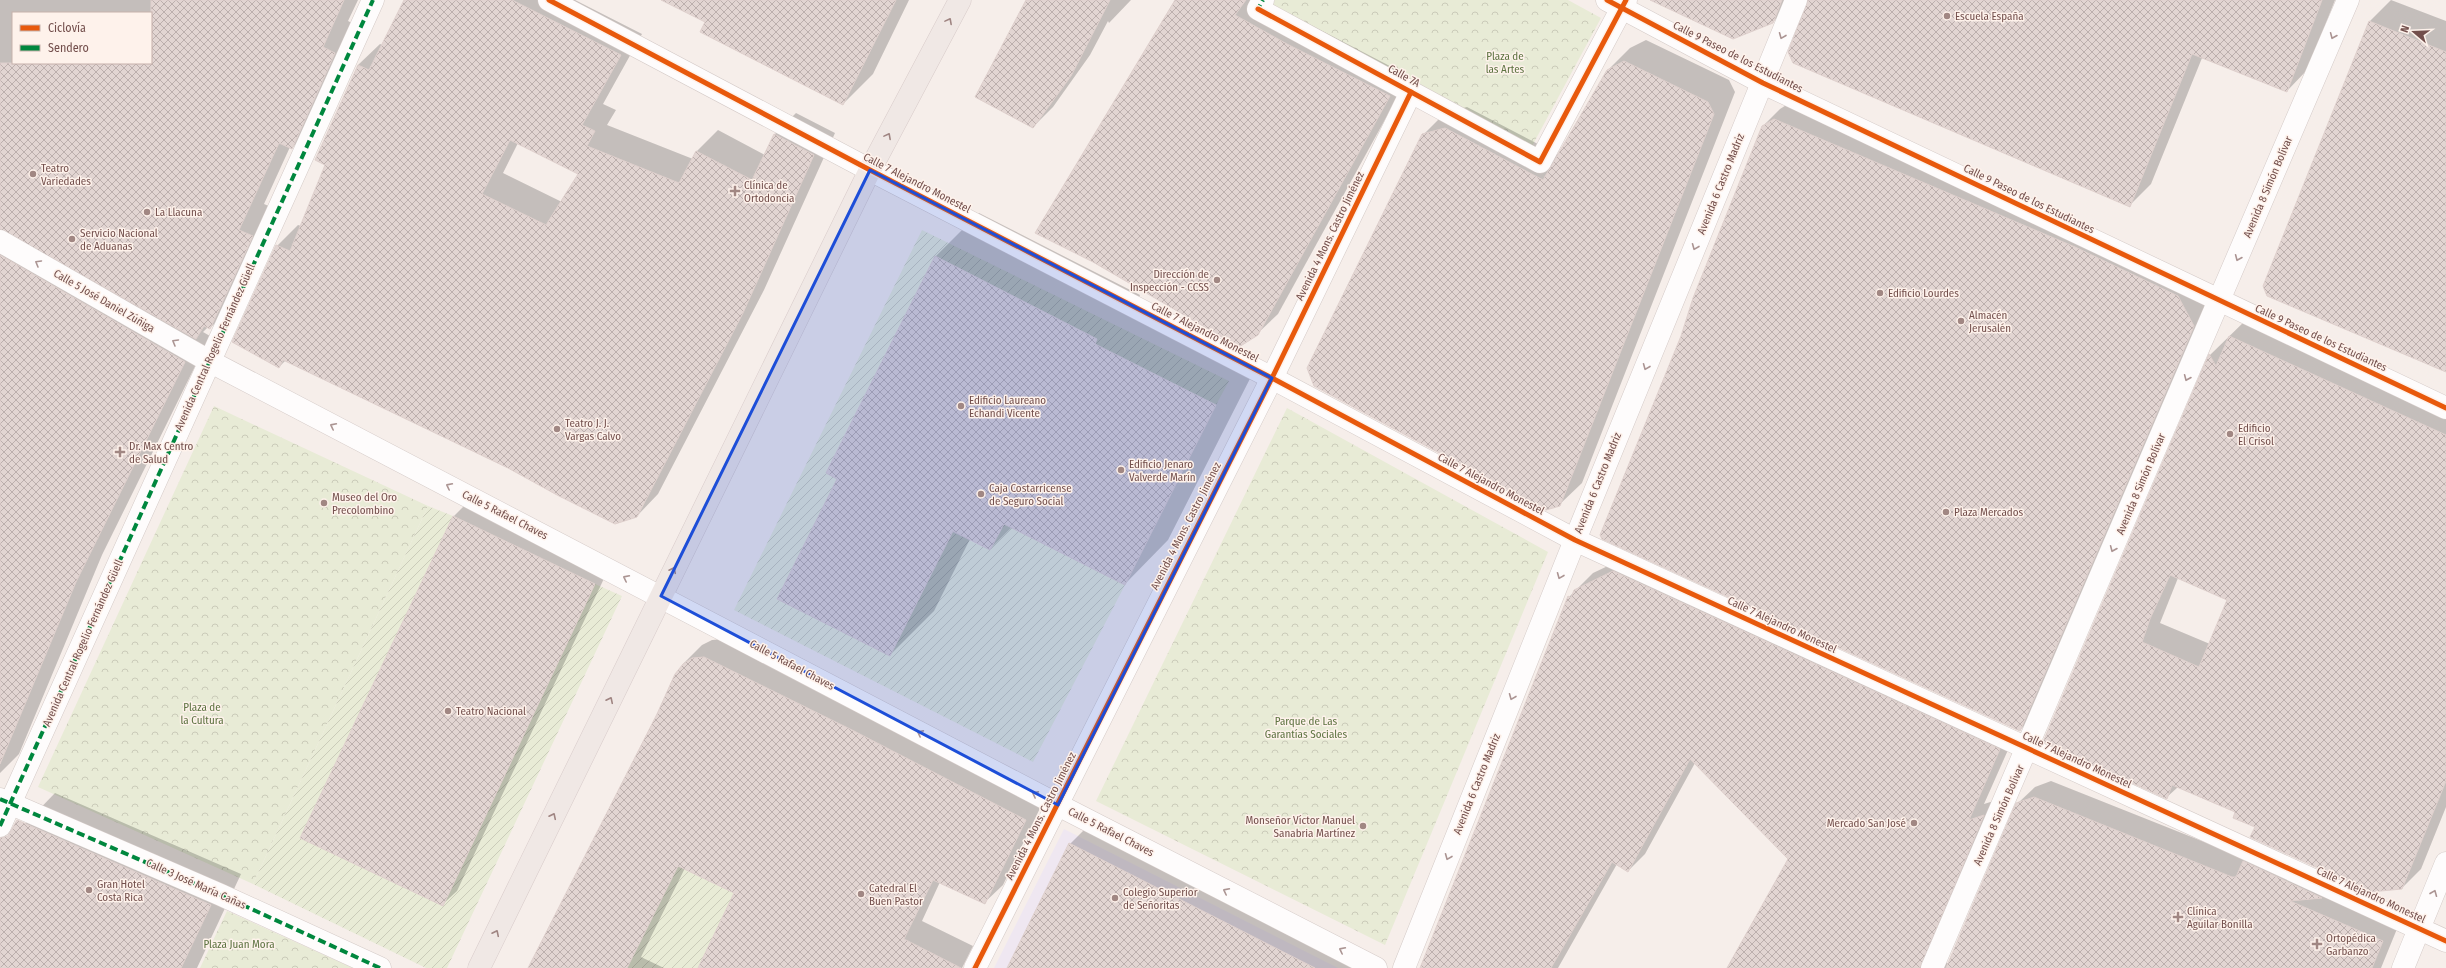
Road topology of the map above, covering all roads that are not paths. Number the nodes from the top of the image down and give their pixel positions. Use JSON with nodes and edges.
{"nodes":[{"id":1,"x":373,"y":0,"type":"edge"},
{"id":2,"x":549,"y":0,"type":"edge"},
{"id":3,"x":960,"y":0,"type":"edge"},
{"id":4,"x":1796,"y":0,"type":"edge"},
{"id":5,"x":2348,"y":0,"type":"edge"},
{"id":6,"x":1618,"y":3,"type":"edge"},
{"id":7,"x":1260,"y":4,"type":"edge"},
{"id":8,"x":1763,"y":83,"type":"junction"},
{"id":9,"x":1411,"y":92,"type":"junction"},
{"id":10,"x":870,"y":170,"type":"junction"},
{"id":11,"x":0,"y":241,"type":"edge"},
{"id":12,"x":2220,"y":301,"type":"junction"},
{"id":13,"x":209,"y":361,"type":"junction"},
{"id":14,"x":1272,"y":378,"type":"junction"},
{"id":15,"x":2446,"y":408,"type":"edge"},
{"id":16,"x":1574,"y":540,"type":"junction"},
{"id":17,"x":661,"y":596,"type":"junction"},
{"id":18,"x":2028,"y":749,"type":"junction"},
{"id":19,"x":5,"y":801,"type":"edge"},
{"id":20,"x":1058,"y":806,"type":"junction"},
{"id":21,"x":0,"y":826,"type":"edge"},
{"id":22,"x":2446,"y":863,"type":"edge"},
{"id":23,"x":2420,"y":928,"type":"junction"},
{"id":24,"x":2446,"y":941,"type":"edge"},
{"id":25,"x":380,"y":968,"type":"edge"},
{"id":26,"x":479,"y":968,"type":"edge"},
{"id":27,"x":976,"y":968,"type":"edge"},
{"id":28,"x":1376,"y":968,"type":"edge"},
{"id":29,"x":1404,"y":968,"type":"edge"},
{"id":30,"x":1932,"y":968,"type":"edge"},
{"id":31,"x":2403,"y":968,"type":"edge"}],
"edges":[{"from":1,"to":13,"type":"street","name":"Avenida Central Rogelio Fernández Güell"},
{"from":2,"to":10,"type":"street","name":"Calle 7 Alejandro Monestel"},
{"from":10,"to":3,"type":"highway","one_way":true},
{"from":4,"to":8,"type":"street","name":"Avenida 6 Castro Madriz","one_way":true},
{"from":5,"to":12,"type":"street","name":"Avenida 8 Simón Bolívar","one_way":true},
{"from":6,"to":8,"type":"street","name":"Calle 9 Paseo de los Estudiantes"},
{"from":6,"to":9,"type":"street","name":"Calle 7A"},
{"from":7,"to":9,"type":"street","name":"Calle 7A"},
{"from":8,"to":12,"type":"street","name":"Calle 9 Paseo de los Estudiantes"},
{"from":8,"to":16,"type":"street","name":"Avenida 6 Castro Madriz","one_way":true},
{"from":9,"to":14,"type":"street","name":"Avenida 4 Mons. Castro Jiménez"},
{"from":10,"to":14,"type":"street","name":"Calle 7 Alejandro Monestel"},
{"from":17,"to":10,"type":"highway","one_way":true},
{"from":13,"to":11,"type":"street","name":"Calle 5 José Daniel Zúñiga","one_way":true},
{"from":12,"to":15,"type":"street","name":"Calle 9 Paseo de los Estudiantes"},
{"from":12,"to":18,"type":"street","name":"Avenida 8 Simón Bolívar","one_way":true},
{"from":17,"to":13,"type":"street","name":"Calle 5 Rafael Chaves","one_way":true},
{"from":13,"to":19,"type":"street","name":"Avenida Central Rogelio Fernández Güell"},
{"from":14,"to":16,"type":"street","name":"Calle 7 Alejandro Monestel"},
{"from":14,"to":20,"type":"street","name":"Avenida 4 Mons. Castro Jiménez"},
{"from":16,"to":18,"type":"street","name":"Calle 7 Alejandro Monestel"},
{"from":16,"to":29,"type":"street","name":"Avenida 6 Castro Madriz","one_way":true},
{"from":20,"to":17,"type":"street","name":"Calle 5 Rafael Chaves","one_way":true},
{"from":26,"to":17,"type":"highway","one_way":true},
{"from":18,"to":23,"type":"street","name":"Calle 7 Alejandro Monestel"},
{"from":18,"to":30,"type":"street","name":"Avenida 8 Simón Bolívar"},
{"from":19,"to":21,"type":"street","name":"Avenida Central Rogelio Fernández Güell"},
{"from":19,"to":25,"type":"street","name":"Calle 3 José María Cañas"},
{"from":20,"to":27,"type":"street","name":"Avenida 4 Mons. Castro Jiménez"},
{"from":28,"to":20,"type":"street","name":"Calle 5 Rafael Chaves","one_way":true},
{"from":23,"to":22,"type":"street","one_way":true},
{"from":23,"to":24,"type":"street","name":"Calle 7 Alejandro Monestel"},
{"from":23,"to":31,"type":"street"}]}
